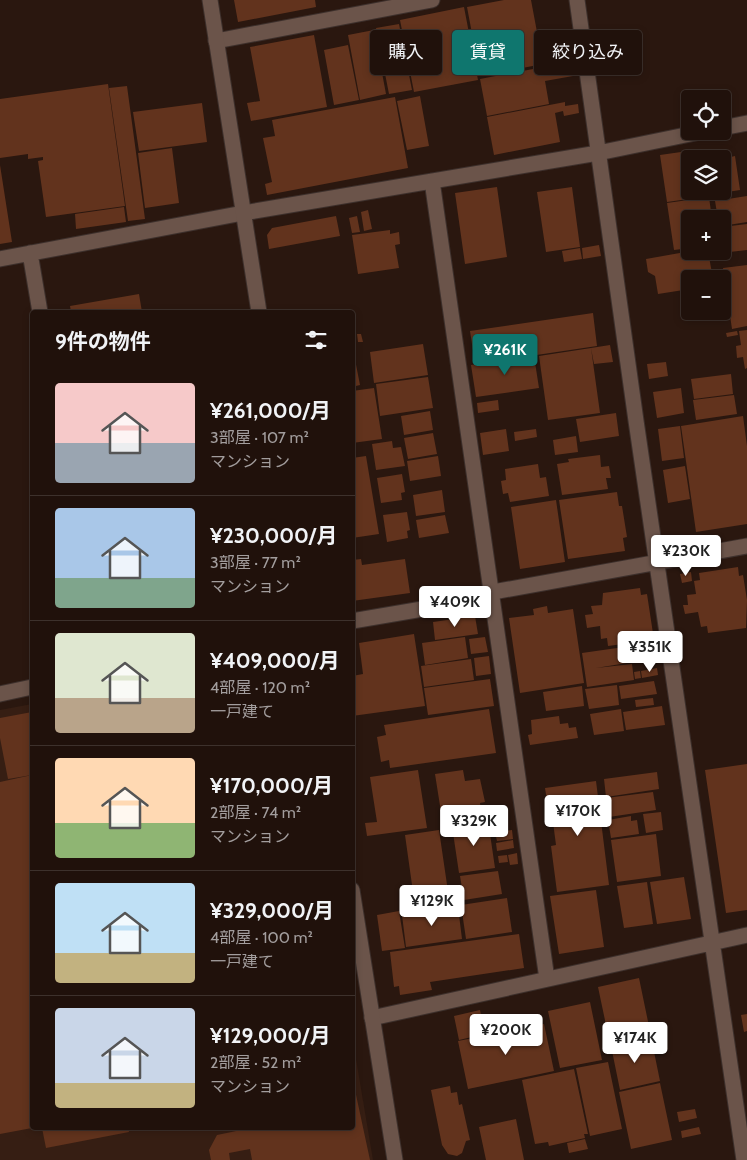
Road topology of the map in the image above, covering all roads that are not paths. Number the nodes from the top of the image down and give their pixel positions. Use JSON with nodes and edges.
{"nodes":[{"id":1,"x":210,"y":0,"type":"edge"},
{"id":2,"x":432,"y":0,"type":"edge"},
{"id":3,"x":577,"y":0,"type":"edge"},
{"id":4,"x":216,"y":41,"type":"junction"},
{"id":5,"x":747,"y":123,"type":"edge"},
{"id":6,"x":731,"y":126,"type":"edge"},
{"id":7,"x":681,"y":136,"type":"edge"},
{"id":8,"x":598,"y":153,"type":"junction"},
{"id":9,"x":432,"y":181,"type":"junction"},
{"id":10,"x":243,"y":213,"type":"junction"},
{"id":11,"x":30,"y":253,"type":"junction"},
{"id":12,"x":0,"y":259,"type":"edge"},
{"id":13,"x":40,"y":310,"type":"edge"},
{"id":14,"x":259,"y":310,"type":"edge"},
{"id":15,"x":747,"y":546,"type":"edge"},
{"id":16,"x":656,"y":564,"type":"junction"},
{"id":17,"x":493,"y":592,"type":"junction"},
{"id":18,"x":355,"y":620,"type":"edge"},
{"id":19,"x":30,"y":687,"type":"edge"},
{"id":20,"x":0,"y":694,"type":"edge"},
{"id":21,"x":355,"y":909,"type":"edge"},
{"id":22,"x":747,"y":934,"type":"edge"},
{"id":23,"x":714,"y":942,"type":"junction"},
{"id":24,"x":547,"y":979,"type":"junction"},
{"id":25,"x":372,"y":1018,"type":"junction"},
{"id":26,"x":395,"y":1160,"type":"edge"},
{"id":27,"x":744,"y":1160,"type":"edge"}],
"edges":[{"from":1,"to":4,"type":"street"},
{"from":2,"to":4,"type":"street"},
{"from":3,"to":8,"type":"street"},
{"from":4,"to":10,"type":"street"},
{"from":5,"to":6,"type":"street"},
{"from":7,"to":8,"type":"street"},
{"from":8,"to":9,"type":"street"},
{"from":8,"to":16,"type":"street"},
{"from":9,"to":10,"type":"street"},
{"from":9,"to":17,"type":"street"},
{"from":10,"to":11,"type":"street"},
{"from":10,"to":14,"type":"street"},
{"from":11,"to":12,"type":"street"},
{"from":11,"to":13,"type":"street"},
{"from":15,"to":16,"type":"street"},
{"from":16,"to":17,"type":"street"},
{"from":16,"to":23,"type":"street"},
{"from":17,"to":18,"type":"street"},
{"from":17,"to":24,"type":"street"},
{"from":19,"to":20,"type":"street"},
{"from":21,"to":25,"type":"street"},
{"from":22,"to":23,"type":"street"},
{"from":23,"to":24,"type":"street"},
{"from":23,"to":27,"type":"street"},
{"from":24,"to":25,"type":"street"},
{"from":25,"to":26,"type":"street"}]}
